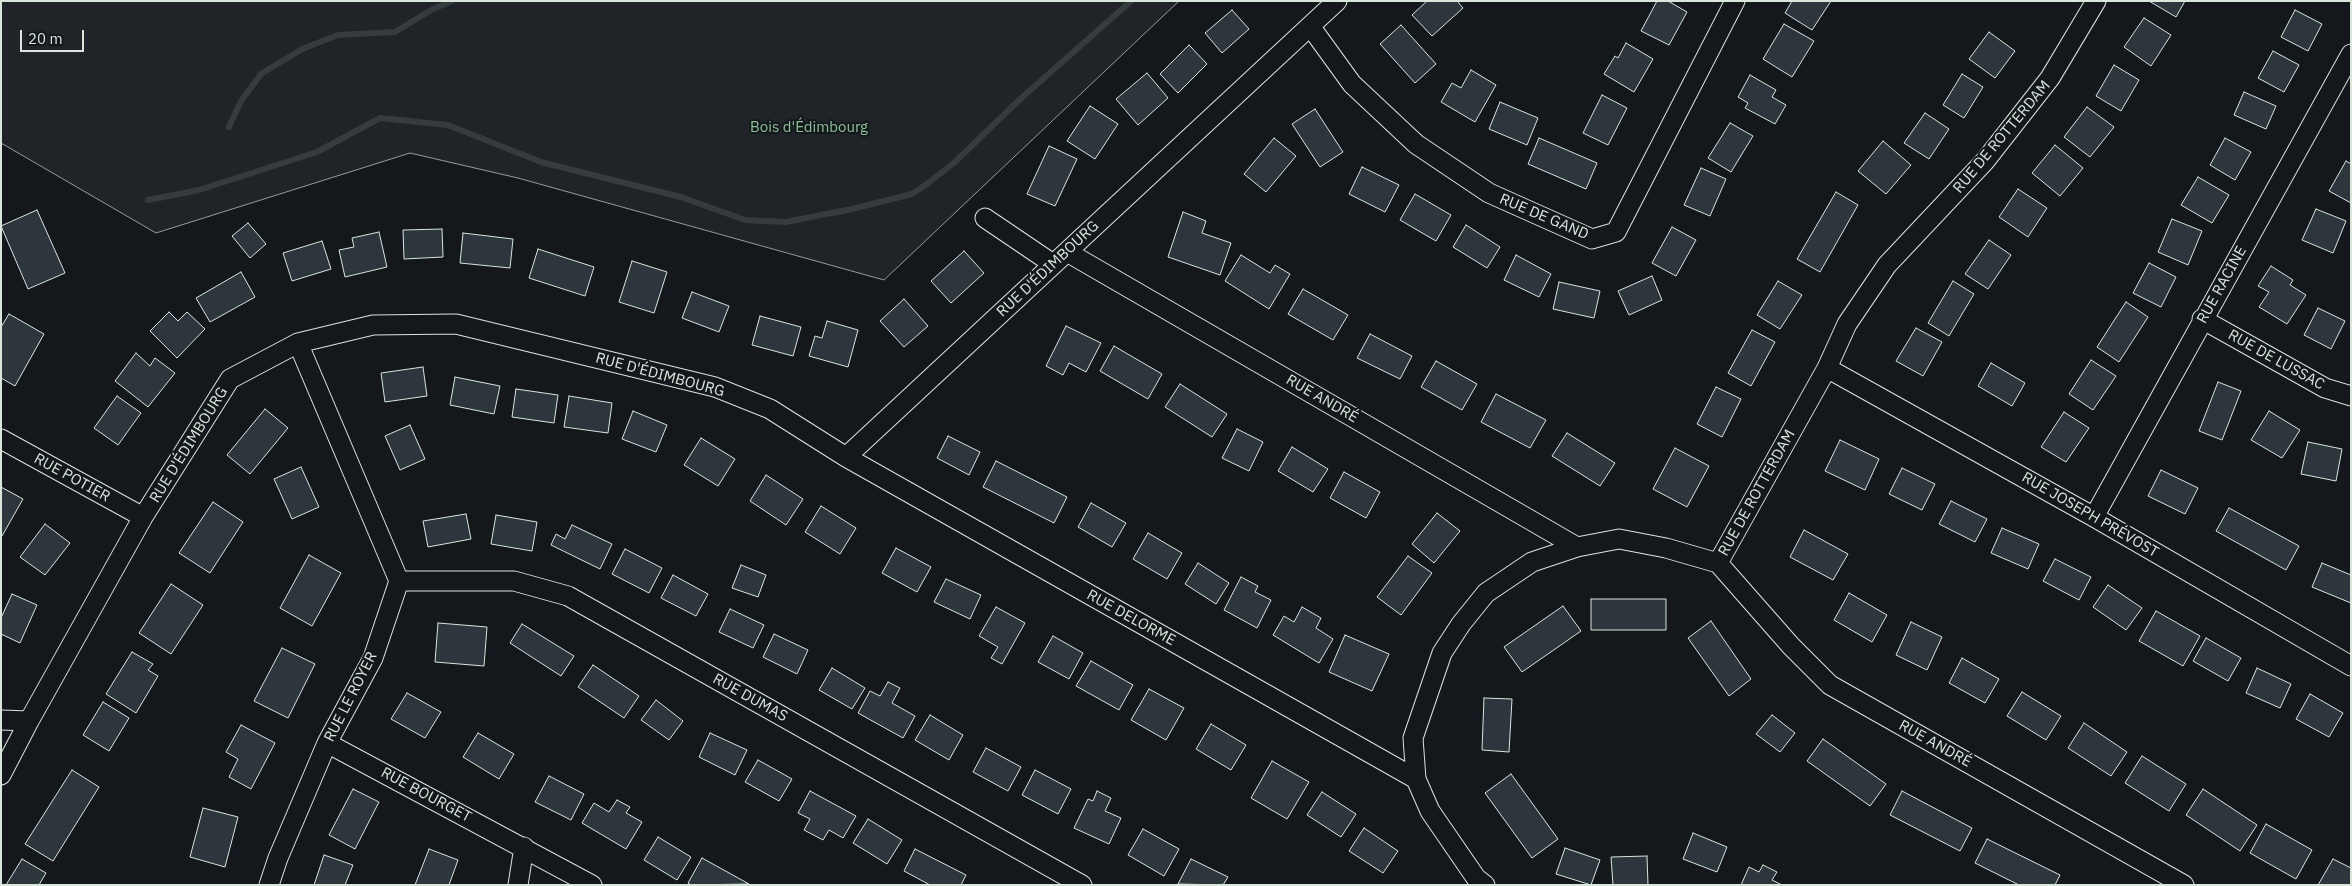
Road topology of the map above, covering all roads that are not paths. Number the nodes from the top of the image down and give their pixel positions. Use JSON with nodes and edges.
{"nodes":[{"id":1,"x":1337,"y":1,"type":"edge"},
{"id":2,"x":1735,"y":1,"type":"edge"},
{"id":3,"x":2096,"y":1,"type":"edge"},
{"id":4,"x":1310,"y":26,"type":"junction"},
{"id":5,"x":2351,"y":54,"type":"edge"},
{"id":6,"x":985,"y":218,"type":"dead end"},
{"id":7,"x":1060,"y":258,"type":"junction"},
{"id":8,"x":2202,"y":319,"type":"junction"},
{"id":9,"x":298,"y":343,"type":"junction"},
{"id":10,"x":1827,"y":368,"type":"junction"},
{"id":11,"x":2351,"y":396,"type":"edge"},
{"id":12,"x":1,"y":440,"type":"edge"},
{"id":13,"x":846,"y":457,"type":"junction"},
{"id":14,"x":143,"y":517,"type":"junction"},
{"id":15,"x":2094,"y":517,"type":"junction"},
{"id":16,"x":1577,"y":547,"type":"junction"},
{"id":17,"x":1718,"y":563,"type":"junction"},
{"id":18,"x":399,"y":581,"type":"junction"},
{"id":19,"x":2351,"y":666,"type":"edge"},
{"id":20,"x":1,"y":720,"type":"edge"},
{"id":21,"x":29,"y":721,"type":"junction"},
{"id":22,"x":327,"y":743,"type":"junction"},
{"id":23,"x":1,"y":775,"type":"edge"},
{"id":24,"x":1416,"y":779,"type":"junction"},
{"id":25,"x":524,"y":848,"type":"junction"},
{"id":26,"x":269,"y":885,"type":"edge"},
{"id":27,"x":518,"y":885,"type":"edge"},
{"id":28,"x":592,"y":885,"type":"edge"},
{"id":29,"x":1082,"y":885,"type":"edge"},
{"id":30,"x":1485,"y":885,"type":"edge"},
{"id":31,"x":2184,"y":885,"type":"edge"}],
"edges":[{"from":1,"to":4,"type":"street","name":"RUE D'ÉDIMBOURG"},
{"from":2,"to":4,"type":"street","name":"RUE DE GAND"},
{"from":3,"to":10,"type":"street","name":"RUE DE ROTTERDAM"},
{"from":4,"to":7,"type":"street","name":"RUE D'ÉDIMBOURG"},
{"from":5,"to":8,"type":"street","name":"RUE RACINE"},
{"from":6,"to":7,"type":"street","name":"RUE ANDRÉ"},
{"from":7,"to":13,"type":"street","name":"RUE D'ÉDIMBOURG"},
{"from":7,"to":16,"type":"street","name":"RUE ANDRÉ"},
{"from":8,"to":11,"type":"street","name":"RUE DE LUSSAC"},
{"from":8,"to":15,"type":"street","name":"RUE RACINE"},
{"from":9,"to":13,"type":"street","name":"RUE D'ÉDIMBOURG"},
{"from":9,"to":14,"type":"street","name":"RUE D'ÉDIMBOURG"},
{"from":9,"to":18,"type":"street"},
{"from":10,"to":15,"type":"street","name":"RUE JOSEPH PRÉVOST"},
{"from":10,"to":17,"type":"street","name":"RUE DE ROTTERDAM"},
{"from":12,"to":14,"type":"street","name":"RUE POTIER"},
{"from":13,"to":24,"type":"street","name":"RUE DELORME"},
{"from":14,"to":21,"type":"street","name":"RUE D'ÉDIMBOURG"},
{"from":15,"to":19,"type":"street","name":"RUE JOSEPH PRÉVOST"},
{"from":16,"to":17,"type":"street","name":"RUE DE ROTTERDAM"},
{"from":16,"to":24,"type":"street","name":"RUE DE ROTTERDAM"},
{"from":17,"to":31,"type":"street","name":"RUE ANDRÉ"},
{"from":18,"to":22,"type":"street","name":"RUE LE ROYER"},
{"from":18,"to":29,"type":"street","name":"RUE DUMAS"},
{"from":20,"to":21,"type":"street"},
{"from":21,"to":23,"type":"street","name":"RUE D'ÉDIMBOURG"},
{"from":22,"to":25,"type":"street","name":"RUE BOURGET"},
{"from":22,"to":26,"type":"street","name":"RUE LE ROYER"},
{"from":24,"to":30,"type":"street","name":"RUE DE ROTTERDAM"},
{"from":25,"to":27,"type":"street"},
{"from":25,"to":28,"type":"street","name":"RUE BOURGET"}]}
